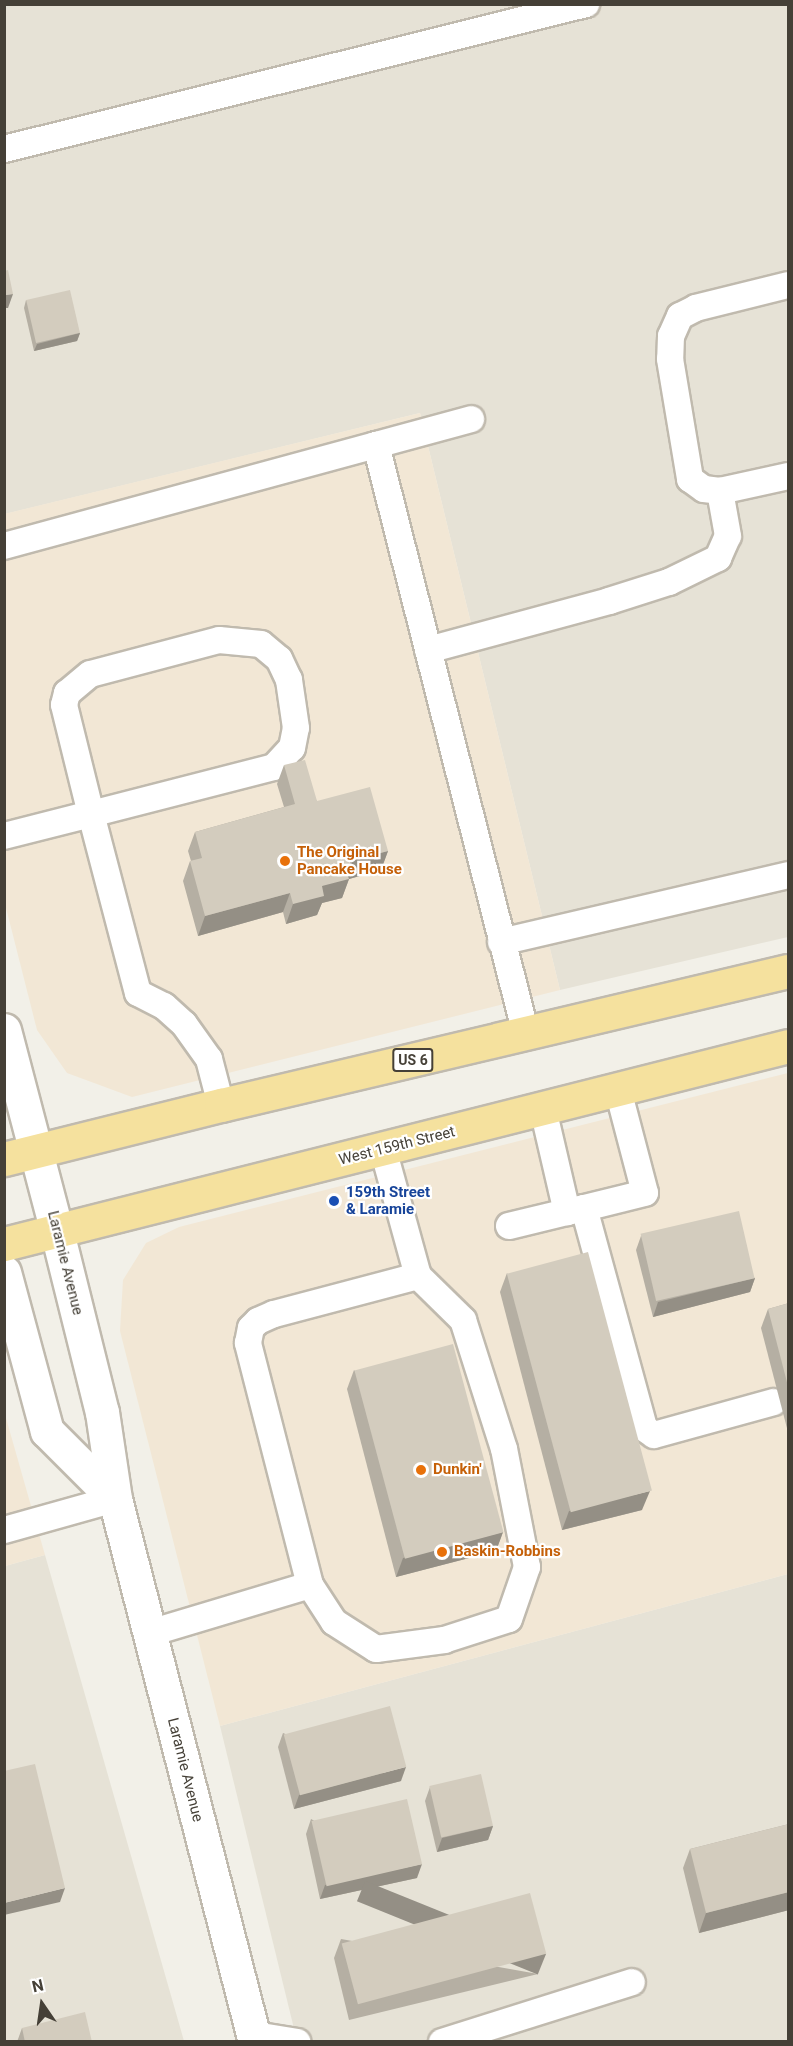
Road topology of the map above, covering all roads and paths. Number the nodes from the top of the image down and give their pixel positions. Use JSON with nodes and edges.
{"nodes":[{"id":1,"x":586,"y":4,"type":"edge"},
{"id":2,"x":4,"y":149,"type":"edge"},
{"id":3,"x":789,"y":285,"type":"edge"},
{"id":4,"x":471,"y":419,"type":"dead end"},
{"id":5,"x":376,"y":445,"type":"junction"},
{"id":6,"x":789,"y":476,"type":"edge"},
{"id":7,"x":720,"y":491,"type":"junction"},
{"id":8,"x":4,"y":546,"type":"edge"},
{"id":9,"x":428,"y":650,"type":"junction"},
{"id":10,"x":92,"y":814,"type":"junction"},
{"id":11,"x":4,"y":836,"type":"edge"},
{"id":12,"x":789,"y":875,"type":"edge"},
{"id":13,"x":501,"y":942,"type":"junction"},
{"id":14,"x":789,"y":971,"type":"edge"},
{"id":15,"x":4,"y":1030,"type":"edge"},
{"id":16,"x":526,"y":1034,"type":"junction"},
{"id":17,"x":789,"y":1046,"type":"edge"},
{"id":18,"x":618,"y":1090,"type":"junction"},
{"id":19,"x":221,"y":1105,"type":"junction"},
{"id":20,"x":543,"y":1108,"type":"junction"},
{"id":21,"x":383,"y":1149,"type":"junction"},
{"id":22,"x":37,"y":1152,"type":"junction"},
{"id":23,"x":4,"y":1159,"type":"edge"},
{"id":24,"x":575,"y":1210,"type":"junction"},
{"id":25,"x":509,"y":1226,"type":"dead end"},
{"id":26,"x":57,"y":1232,"type":"junction"},
{"id":27,"x":4,"y":1244,"type":"edge"},
{"id":28,"x":4,"y":1272,"type":"edge"},
{"id":29,"x":418,"y":1276,"type":"junction"},
{"id":30,"x":774,"y":1402,"type":"dead end"},
{"id":31,"x":116,"y":1499,"type":"junction"},
{"id":32,"x":4,"y":1530,"type":"edge"},
{"id":33,"x":310,"y":1585,"type":"junction"},
{"id":34,"x":150,"y":1633,"type":"junction"},
{"id":35,"x":632,"y":1982,"type":"dead end"},
{"id":36,"x":254,"y":2038,"type":"edge"},
{"id":37,"x":297,"y":2042,"type":"edge"},
{"id":38,"x":442,"y":2042,"type":"edge"}],
"edges":[{"from":1,"to":2,"type":"lane"},
{"from":3,"to":7,"type":"lane"},
{"from":4,"to":5,"type":"lane"},
{"from":5,"to":8,"type":"lane"},
{"from":5,"to":9,"type":"lane"},
{"from":6,"to":7,"type":"lane"},
{"from":7,"to":9,"type":"lane"},
{"from":9,"to":13,"type":"lane"},
{"from":10,"to":10,"type":"lane"},
{"from":10,"to":11,"type":"lane"},
{"from":10,"to":19,"type":"lane"},
{"from":12,"to":13,"type":"lane"},
{"from":13,"to":16,"type":"lane"},
{"from":14,"to":16,"type":"main road","number":"US 6"},
{"from":15,"to":22,"type":"street","name":"Laramie Avenue"},
{"from":16,"to":19,"type":"main road","number":"US 6"},
{"from":17,"to":18,"type":"main road","name":"West 159th Street"},
{"from":18,"to":20,"type":"main road","name":"West 159th Street"},
{"from":18,"to":24,"type":"lane"},
{"from":19,"to":22,"type":"main road","number":"US 6"},
{"from":20,"to":21,"type":"main road","name":"West 159th Street"},
{"from":20,"to":24,"type":"lane"},
{"from":21,"to":26,"type":"main road","name":"West 159th Street"},
{"from":21,"to":29,"type":"lane"},
{"from":22,"to":23,"type":"main road","number":"US 6"},
{"from":22,"to":26,"type":"street","name":"Laramie Avenue"},
{"from":24,"to":25,"type":"lane"},
{"from":24,"to":30,"type":"lane"},
{"from":26,"to":27,"type":"main road","name":"West 159th Street"},
{"from":26,"to":31,"type":"street","name":"Laramie Avenue"},
{"from":28,"to":31,"type":"street"},
{"from":29,"to":33,"type":"lane"},
{"from":29,"to":33,"type":"lane"},
{"from":31,"to":32,"type":"lane"},
{"from":31,"to":34,"type":"street","name":"Laramie Avenue"},
{"from":33,"to":34,"type":"lane"},
{"from":34,"to":36,"type":"street","name":"Laramie Avenue"},
{"from":35,"to":38,"type":"lane"},
{"from":36,"to":37,"type":"lane"}]}
